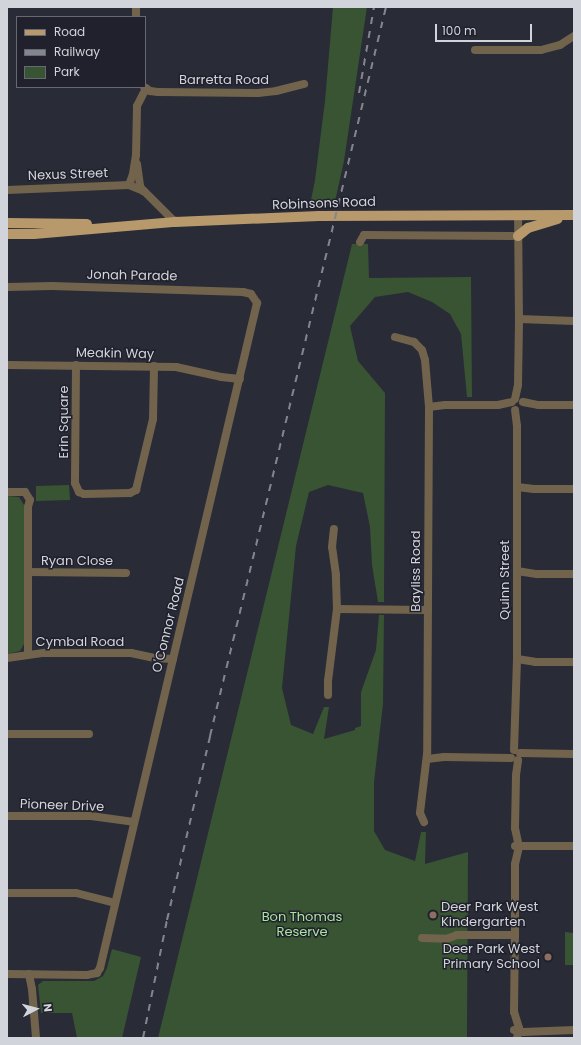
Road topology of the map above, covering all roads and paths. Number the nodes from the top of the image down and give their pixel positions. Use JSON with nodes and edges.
{"nodes":[{"id":1,"x":574,"y":36,"type":"edge"},
{"id":2,"x":475,"y":50,"type":"dead end"},
{"id":3,"x":304,"y":84,"type":"dead end"},
{"id":4,"x":145,"y":88,"type":"edge"},
{"id":5,"x":136,"y":155,"type":"junction"},
{"id":6,"x":129,"y":185,"type":"junction"},
{"id":7,"x":7,"y":190,"type":"edge"},
{"id":8,"x":144,"y":191,"type":"junction"},
{"id":9,"x":574,"y":215,"type":"edge"},
{"id":10,"x":518,"y":216,"type":"junction"},
{"id":11,"x":175,"y":222,"type":"junction"},
{"id":12,"x":7,"y":223,"type":"edge"},
{"id":13,"x":131,"y":224,"type":"junction"},
{"id":14,"x":7,"y":234,"type":"edge"},
{"id":15,"x":518,"y":236,"type":"junction"},
{"id":16,"x":360,"y":242,"type":"dead end"},
{"id":17,"x":7,"y":287,"type":"edge"},
{"id":18,"x":255,"y":297,"type":"joint"},
{"id":19,"x":519,"y":321,"type":"junction"},
{"id":20,"x":574,"y":321,"type":"edge"},
{"id":21,"x":396,"y":337,"type":"dead end"},
{"id":22,"x":7,"y":365,"type":"edge"},
{"id":23,"x":76,"y":365,"type":"junction"},
{"id":24,"x":154,"y":366,"type":"junction"},
{"id":25,"x":240,"y":382,"type":"junction"},
{"id":26,"x":429,"y":405,"type":"junction"},
{"id":27,"x":518,"y":405,"type":"junction"},
{"id":28,"x":574,"y":405,"type":"edge"},
{"id":29,"x":517,"y":490,"type":"junction"},
{"id":30,"x":574,"y":490,"type":"edge"},
{"id":31,"x":7,"y":492,"type":"edge"},
{"id":32,"x":334,"y":529,"type":"dead end"},
{"id":33,"x":28,"y":572,"type":"junction"},
{"id":34,"x":126,"y":573,"type":"dead end"},
{"id":35,"x":517,"y":574,"type":"junction"},
{"id":36,"x":574,"y":574,"type":"edge"},
{"id":37,"x":337,"y":609,"type":"junction"},
{"id":38,"x":428,"y":610,"type":"junction"},
{"id":39,"x":28,"y":654,"type":"junction"},
{"id":40,"x":7,"y":658,"type":"edge"},
{"id":41,"x":172,"y":662,"type":"junction"},
{"id":42,"x":517,"y":662,"type":"junction"},
{"id":43,"x":574,"y":662,"type":"edge"},
{"id":44,"x":328,"y":695,"type":"dead end"},
{"id":45,"x":7,"y":734,"type":"edge"},
{"id":46,"x":89,"y":734,"type":"dead end"},
{"id":47,"x":574,"y":754,"type":"edge"},
{"id":48,"x":516,"y":755,"type":"junction"},
{"id":49,"x":427,"y":757,"type":"junction"},
{"id":50,"x":7,"y":816,"type":"edge"},
{"id":51,"x":424,"y":822,"type":"dead end"},
{"id":52,"x":133,"y":825,"type":"junction"},
{"id":53,"x":518,"y":846,"type":"junction"},
{"id":54,"x":574,"y":846,"type":"edge"},
{"id":55,"x":7,"y":894,"type":"edge"},
{"id":56,"x":114,"y":903,"type":"junction"},
{"id":57,"x":515,"y":935,"type":"junction"},
{"id":58,"x":422,"y":938,"type":"dead end"},
{"id":59,"x":7,"y":974,"type":"edge"},
{"id":60,"x":32,"y":974,"type":"junction"},
{"id":61,"x":574,"y":1030,"type":"edge"},
{"id":62,"x":516,"y":1033,"type":"edge"},
{"id":63,"x":36,"y":1038,"type":"edge"}],
"edges":[{"from":1,"to":2,"type":"street"},
{"from":3,"to":4,"type":"street","name":"Barretta Road"},
{"from":4,"to":5,"type":"street","name":"Nexus Street"},
{"from":5,"to":6,"type":"street","name":"Nexus Street"},
{"from":5,"to":8,"type":"street","name":"Nexus Street"},
{"from":6,"to":7,"type":"street","name":"Nexus Street"},
{"from":6,"to":8,"type":"street","name":"Nexus Street"},
{"from":8,"to":11,"type":"street","name":"Nexus Street"},
{"from":9,"to":10,"type":"main road","name":"Robinsons Road"},
{"from":9,"to":15,"type":"main road"},
{"from":10,"to":11,"type":"main road","name":"Robinsons Road"},
{"from":10,"to":15,"type":"street","name":"Quinn Street"},
{"from":11,"to":13,"type":"main road","name":"Robinsons Road"},
{"from":12,"to":13,"type":"main road","name":"Robinsons Road"},
{"from":13,"to":14,"type":"main road","name":"Robinsons Road"},
{"from":15,"to":16,"type":"street"},
{"from":15,"to":19,"type":"street","name":"Quinn Street"},
{"from":17,"to":18,"type":"street","name":"Jonah Parade"},
{"from":18,"to":25,"type":"street","name":"O'Connor Road"},
{"from":19,"to":20,"type":"street"},
{"from":19,"to":27,"type":"street","name":"Quinn Street"},
{"from":21,"to":26,"type":"street","name":"Bayliss Road"},
{"from":22,"to":23,"type":"street","name":"Meakin Way"},
{"from":23,"to":24,"type":"street","name":"Meakin Way"},
{"from":23,"to":24,"type":"street","name":"Erin Square"},
{"from":24,"to":25,"type":"street","name":"Meakin Way"},
{"from":25,"to":41,"type":"street","name":"O'Connor Road"},
{"from":26,"to":27,"type":"street"},
{"from":26,"to":38,"type":"street","name":"Bayliss Road"},
{"from":27,"to":28,"type":"street"},
{"from":27,"to":29,"type":"street","name":"Quinn Street"},
{"from":29,"to":30,"type":"street"},
{"from":29,"to":35,"type":"street","name":"Quinn Street"},
{"from":31,"to":33,"type":"street"},
{"from":32,"to":37,"type":"street"},
{"from":33,"to":34,"type":"street","name":"Ryan Close"},
{"from":33,"to":39,"type":"street"},
{"from":35,"to":36,"type":"street"},
{"from":35,"to":42,"type":"street","name":"Quinn Street"},
{"from":37,"to":38,"type":"street"},
{"from":37,"to":44,"type":"street"},
{"from":38,"to":49,"type":"street","name":"Bayliss Road"},
{"from":39,"to":40,"type":"street","name":"Cymbal Road"},
{"from":39,"to":41,"type":"street","name":"Cymbal Road"},
{"from":41,"to":52,"type":"street","name":"O'Connor Road"},
{"from":42,"to":43,"type":"street"},
{"from":42,"to":48,"type":"street","name":"Quinn Street"},
{"from":45,"to":46,"type":"street"},
{"from":47,"to":48,"type":"street"},
{"from":48,"to":49,"type":"street"},
{"from":48,"to":53,"type":"street","name":"Quinn Street"},
{"from":49,"to":51,"type":"street","name":"Bayliss Road"},
{"from":50,"to":52,"type":"street","name":"Pioneer Drive"},
{"from":52,"to":56,"type":"street","name":"O'Connor Road"},
{"from":53,"to":54,"type":"street"},
{"from":53,"to":57,"type":"street","name":"Quinn Street"},
{"from":55,"to":56,"type":"street"},
{"from":56,"to":60,"type":"street","name":"O'Connor Road"},
{"from":57,"to":58,"type":"street"},
{"from":57,"to":62,"type":"street","name":"Quinn Street"},
{"from":59,"to":60,"type":"street"},
{"from":60,"to":63,"type":"street"},
{"from":61,"to":62,"type":"street"}]}
